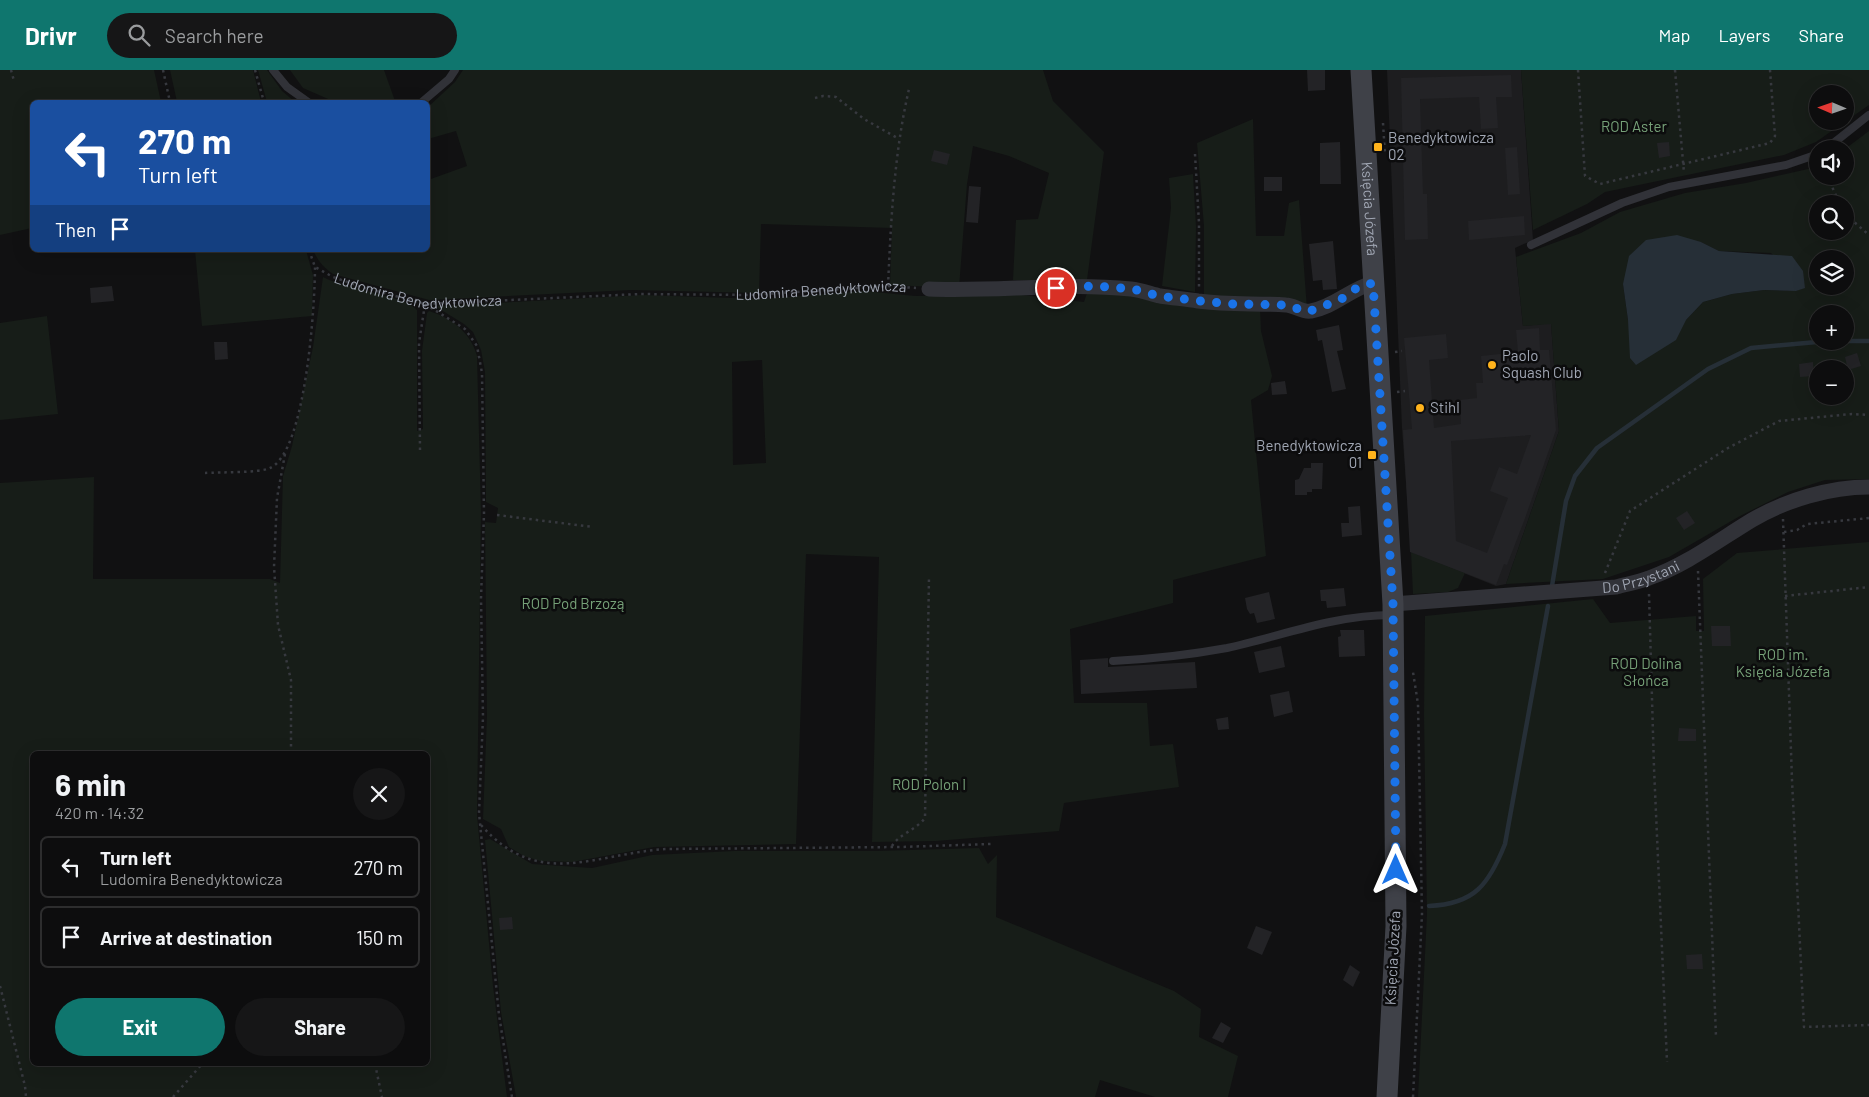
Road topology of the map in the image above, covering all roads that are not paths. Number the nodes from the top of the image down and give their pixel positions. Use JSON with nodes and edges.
{"nodes":[{"id":1,"x":273,"y":70,"type":"edge"},
{"id":2,"x":455,"y":70,"type":"edge"},
{"id":3,"x":1361,"y":70,"type":"edge"},
{"id":4,"x":305,"y":100,"type":"edge"},
{"id":5,"x":424,"y":100,"type":"edge"},
{"id":6,"x":1869,"y":115,"type":"edge"},
{"id":7,"x":1837,"y":140,"type":"edge"},
{"id":8,"x":1809,"y":157,"type":"edge"},
{"id":9,"x":1531,"y":245,"type":"dead end"},
{"id":10,"x":1373,"y":283,"type":"junction"},
{"id":11,"x":929,"y":289,"type":"road end"},
{"id":12,"x":1869,"y":487,"type":"edge"},
{"id":13,"x":1393,"y":609,"type":"junction"},
{"id":14,"x":1113,"y":661,"type":"dead end"},
{"id":15,"x":1387,"y":1097,"type":"edge"}],
"edges":[{"from":1,"to":4,"type":"lane"},
{"from":2,"to":5,"type":"lane"},
{"from":3,"to":10,"type":"main road","name":"Księcia Józefa"},
{"from":6,"to":7,"type":"lane"},
{"from":8,"to":9,"type":"lane"},
{"from":10,"to":11,"type":"street","name":"Ludomira Benedyktowicza"},
{"from":10,"to":13,"type":"main road","name":"Księcia Józefa"},
{"from":12,"to":13,"type":"street","name":"Do Przystani"},
{"from":13,"to":14,"type":"lane"},
{"from":13,"to":15,"type":"main road","name":"Księcia Józefa"}]}
